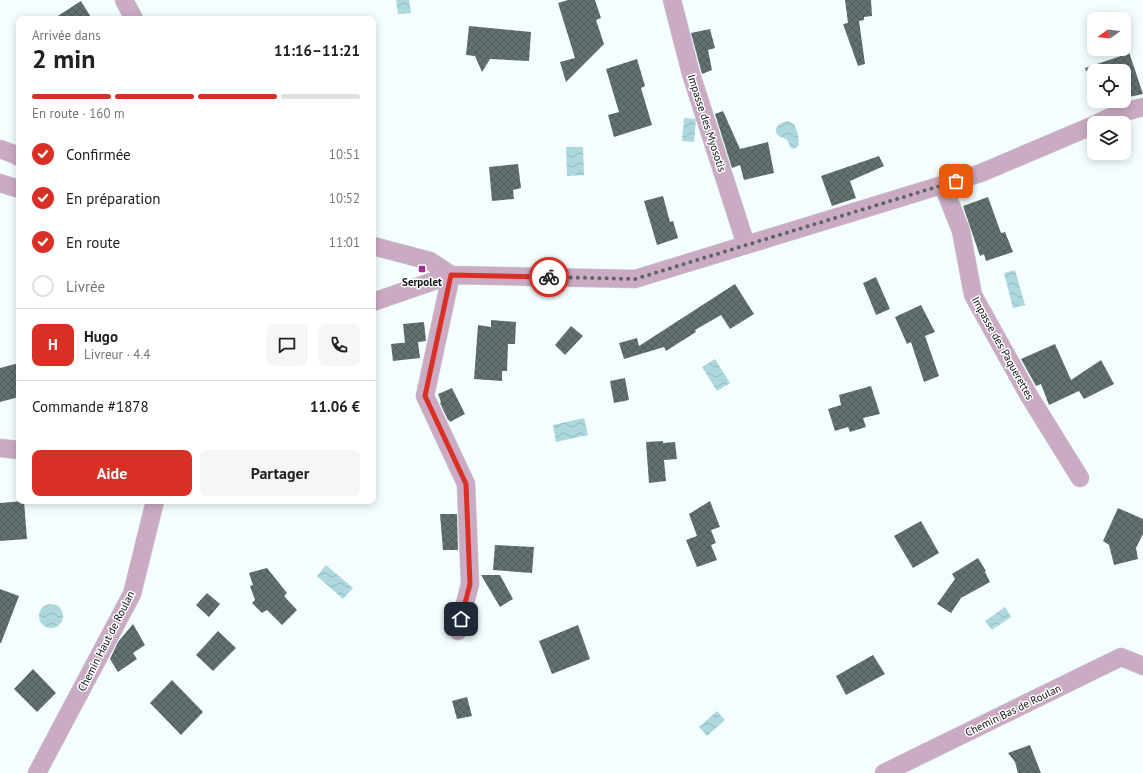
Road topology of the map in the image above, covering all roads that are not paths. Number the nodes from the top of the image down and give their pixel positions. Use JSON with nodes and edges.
{"nodes":[{"id":1,"x":124,"y":0,"type":"edge"},
{"id":2,"x":672,"y":0,"type":"edge"},
{"id":3,"x":132,"y":16,"type":"edge"},
{"id":4,"x":1143,"y":107,"type":"edge"},
{"id":5,"x":1113,"y":116,"type":"edge"},
{"id":6,"x":1087,"y":127,"type":"edge"},
{"id":7,"x":0,"y":149,"type":"edge"},
{"id":8,"x":16,"y":155,"type":"edge"},
{"id":9,"x":0,"y":183,"type":"edge"},
{"id":10,"x":943,"y":185,"type":"junction"},
{"id":11,"x":16,"y":188,"type":"edge"},
{"id":12,"x":746,"y":245,"type":"junction"},
{"id":13,"x":376,"y":247,"type":"edge"},
{"id":14,"x":451,"y":275,"type":"junction"},
{"id":15,"x":376,"y":301,"type":"edge"},
{"id":16,"x":0,"y":448,"type":"edge"},
{"id":17,"x":16,"y":450,"type":"edge"},
{"id":18,"x":1080,"y":478,"type":"dead end"},
{"id":19,"x":154,"y":504,"type":"edge"},
{"id":20,"x":458,"y":631,"type":"dead end"},
{"id":21,"x":1143,"y":666,"type":"edge"},
{"id":22,"x":37,"y":773,"type":"edge"},
{"id":23,"x":884,"y":773,"type":"edge"}],
"edges":[{"from":1,"to":3,"type":"street"},
{"from":2,"to":12,"type":"street","name":"Impasse des Myosotis"},
{"from":4,"to":5,"type":"street"},
{"from":6,"to":10,"type":"street"},
{"from":7,"to":8,"type":"street"},
{"from":9,"to":11,"type":"street"},
{"from":10,"to":12,"type":"street"},
{"from":10,"to":18,"type":"street","name":"Impasse des Paquerettes"},
{"from":12,"to":14,"type":"street"},
{"from":13,"to":14,"type":"street"},
{"from":14,"to":15,"type":"street"},
{"from":14,"to":20,"type":"street"},
{"from":16,"to":17,"type":"street"},
{"from":19,"to":22,"type":"street","name":"Chemin Haut de Roulan"},
{"from":21,"to":23,"type":"street","name":"Chemin Bas de Roulan"}]}
